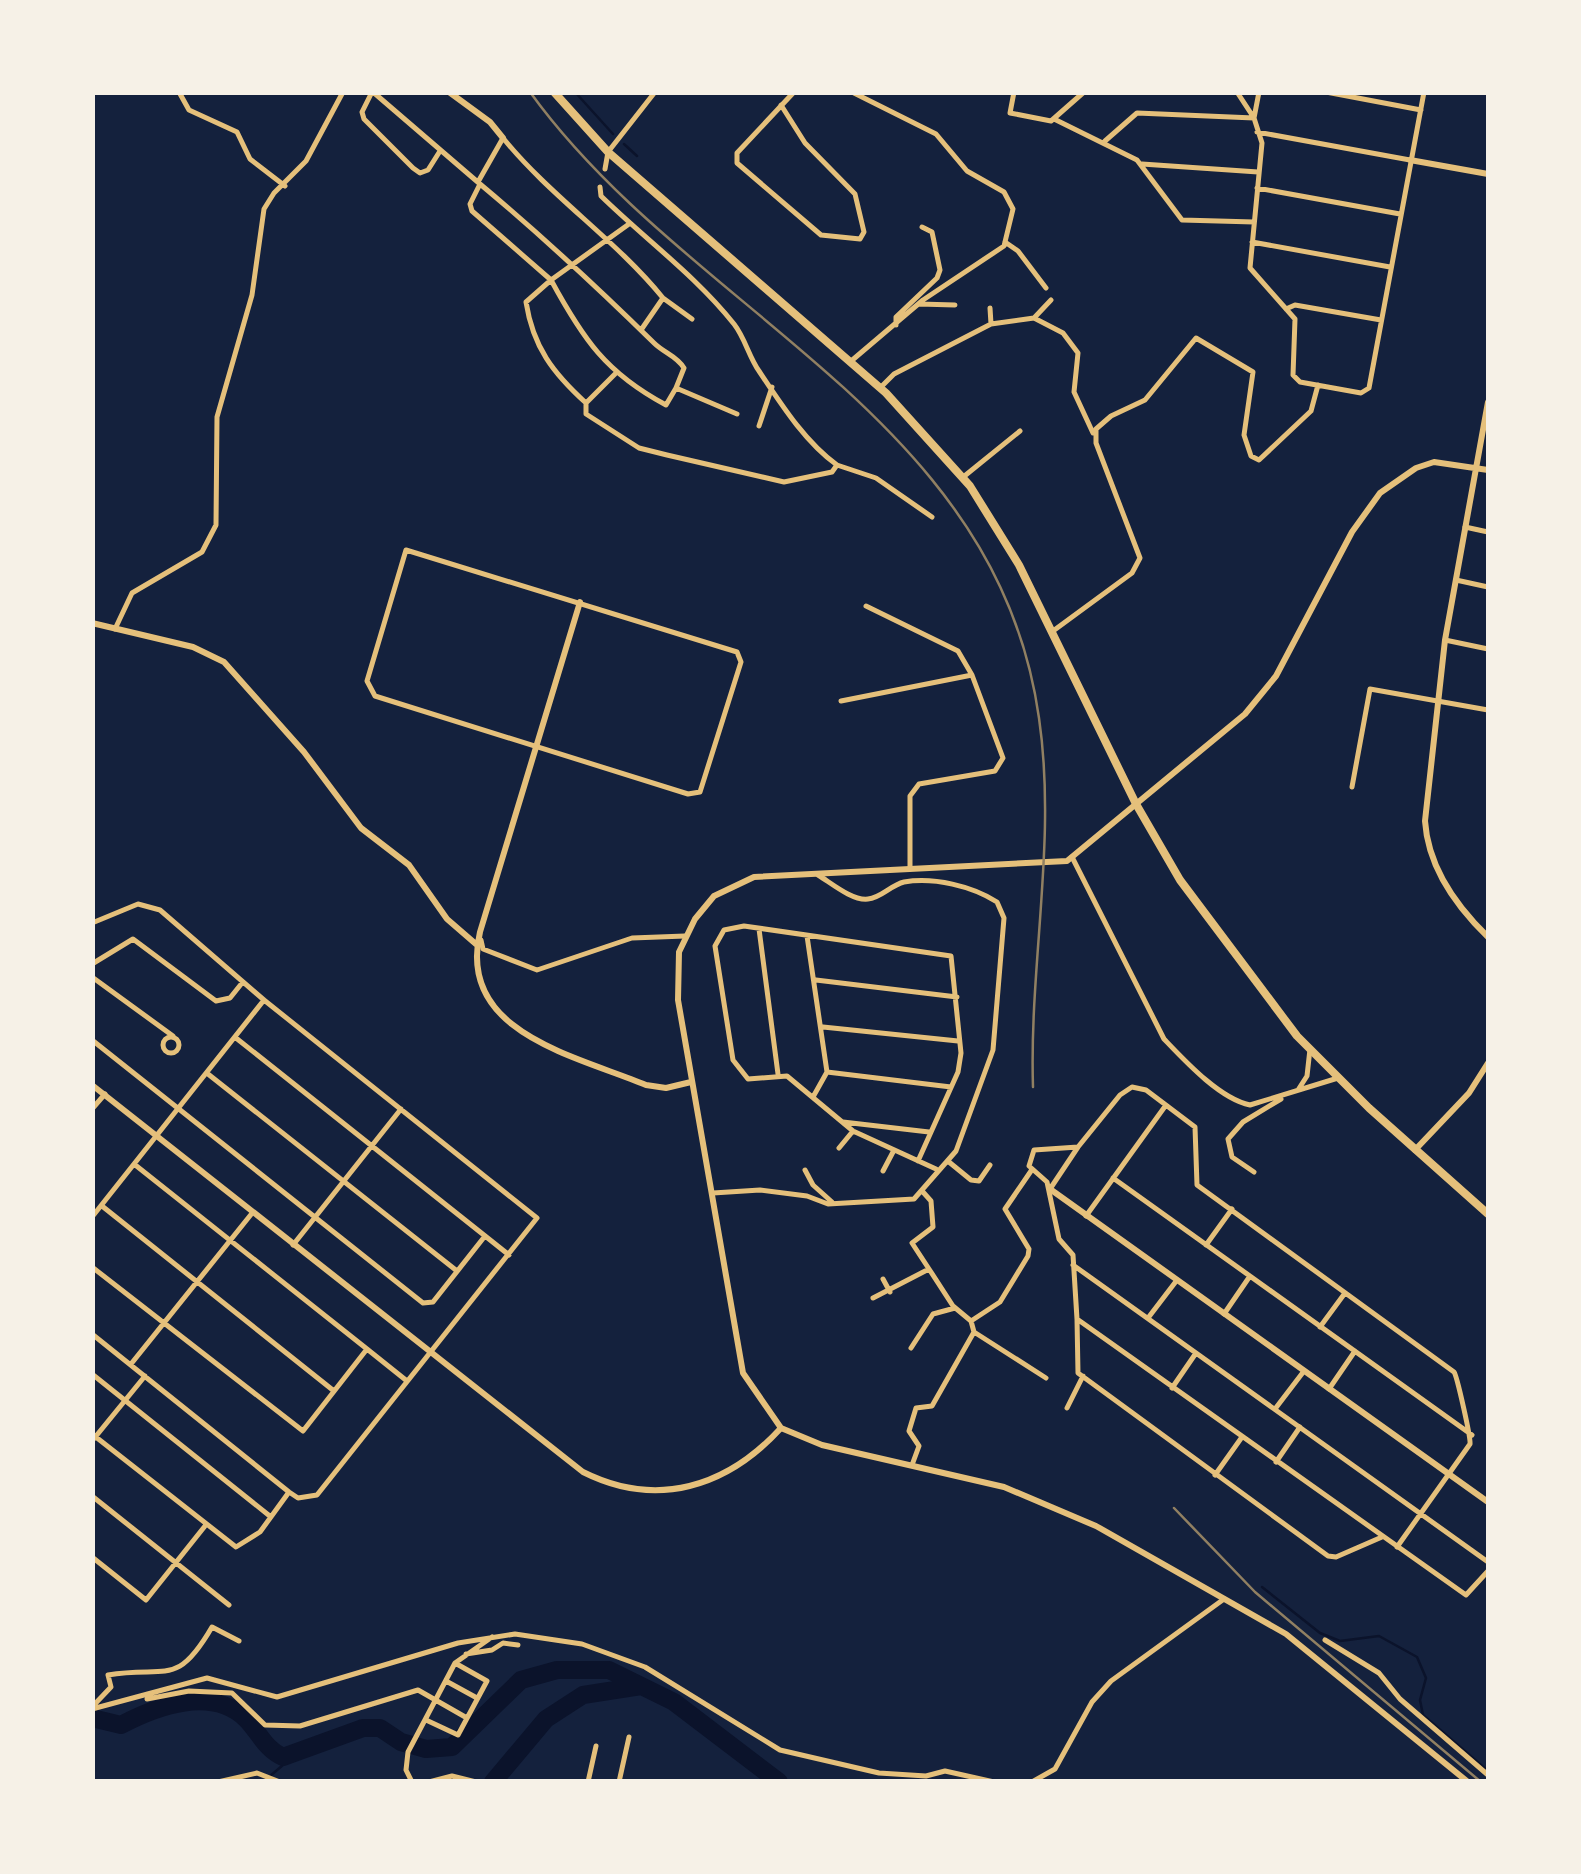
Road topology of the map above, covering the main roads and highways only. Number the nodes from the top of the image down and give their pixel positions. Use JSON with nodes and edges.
{"nodes":[{"id":1,"x":554,"y":92,"type":"edge"},
{"id":2,"x":1488,"y":1214,"type":"edge"}],
"edges":[{"from":1,"to":2,"type":"highway"}]}
